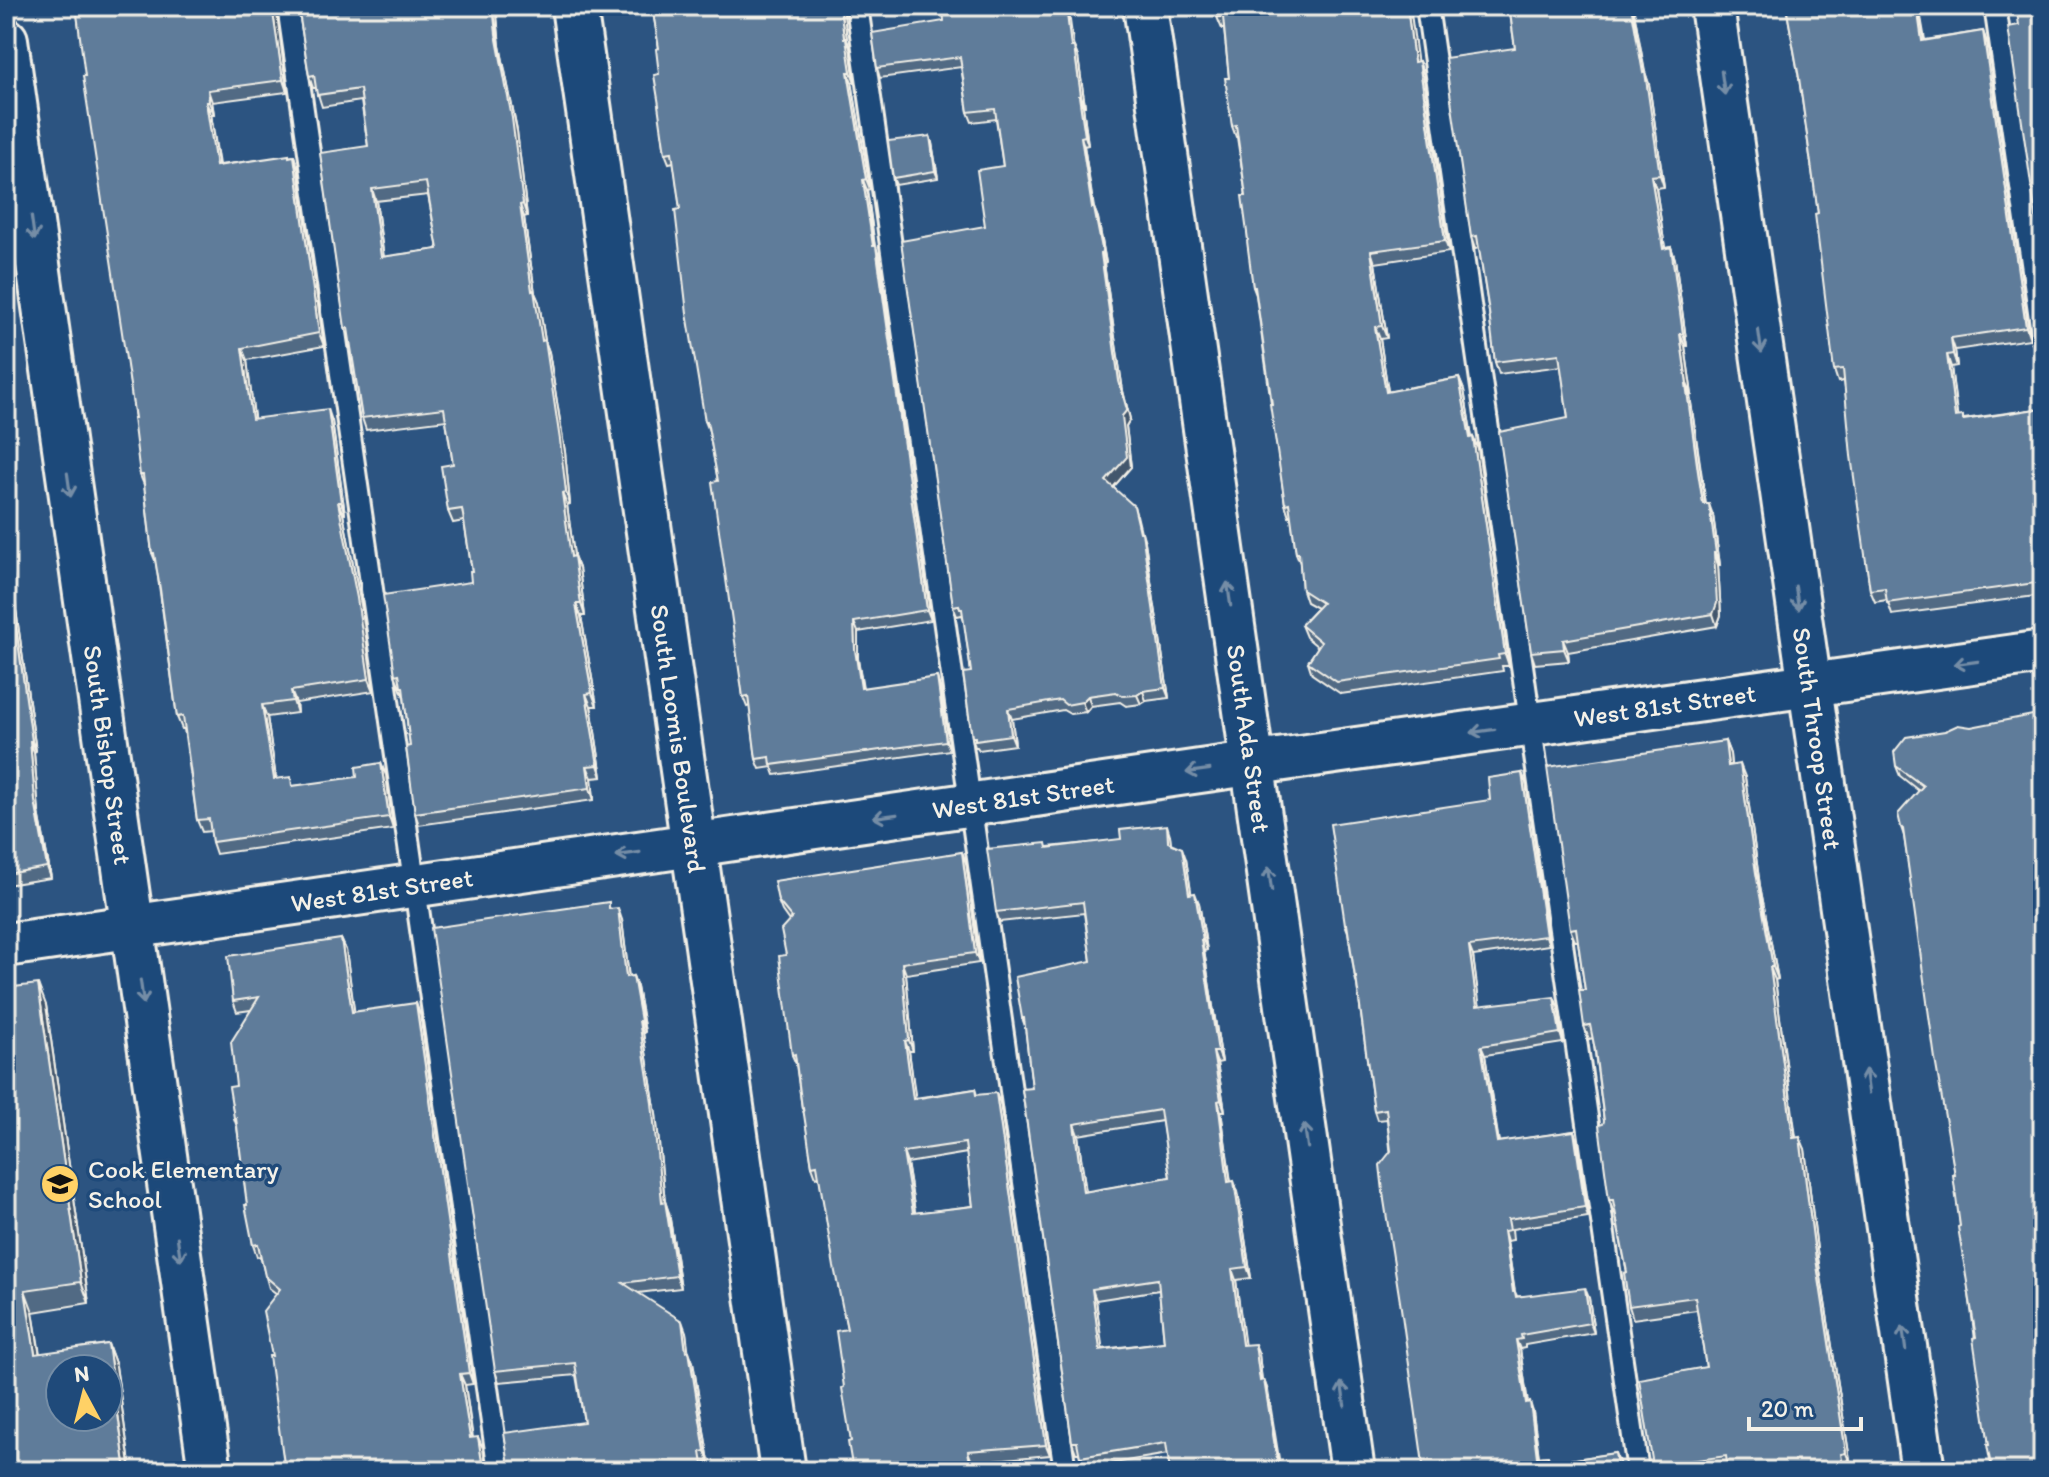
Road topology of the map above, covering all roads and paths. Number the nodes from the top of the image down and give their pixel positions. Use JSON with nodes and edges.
{"nodes":[{"id":1,"x":288,"y":6,"type":"edge"},
{"id":2,"x":574,"y":6,"type":"edge"},
{"id":3,"x":857,"y":6,"type":"edge"},
{"id":4,"x":1145,"y":6,"type":"edge"},
{"id":5,"x":1427,"y":6,"type":"edge"},
{"id":6,"x":1712,"y":6,"type":"edge"},
{"id":7,"x":1995,"y":6,"type":"edge"},
{"id":8,"x":6,"y":40,"type":"edge"},
{"id":9,"x":2043,"y":339,"type":"edge"},
{"id":10,"x":2043,"y":652,"type":"edge"},
{"id":11,"x":1810,"y":685,"type":"junction"},
{"id":12,"x":1530,"y":725,"type":"junction"},
{"id":13,"x":1254,"y":764,"type":"junction"},
{"id":14,"x":969,"y":804,"type":"junction"},
{"id":15,"x":693,"y":845,"type":"junction"},
{"id":16,"x":415,"y":886,"type":"junction"},
{"id":17,"x":132,"y":927,"type":"junction"},
{"id":18,"x":6,"y":945,"type":"edge"},
{"id":19,"x":210,"y":1471,"type":"edge"},
{"id":20,"x":499,"y":1471,"type":"edge"},
{"id":21,"x":783,"y":1471,"type":"edge"},
{"id":22,"x":1065,"y":1471,"type":"edge"},
{"id":23,"x":1353,"y":1471,"type":"edge"},
{"id":24,"x":1638,"y":1471,"type":"edge"},
{"id":25,"x":1923,"y":1471,"type":"edge"}],
"edges":[{"from":1,"to":16,"type":"lane"},
{"from":2,"to":15,"type":"street","name":"South Loomis Boulevard"},
{"from":3,"to":14,"type":"lane"},
{"from":13,"to":4,"type":"street","name":"South Ada Street","one_way":true},
{"from":5,"to":12,"type":"lane"},
{"from":6,"to":11,"type":"street","name":"South Throop Street","one_way":true},
{"from":7,"to":9,"type":"lane"},
{"from":8,"to":17,"type":"street","name":"South Bishop Street","one_way":true},
{"from":10,"to":11,"type":"street","name":"West 81st Street","one_way":true},
{"from":11,"to":12,"type":"street","name":"West 81st Street"},
{"from":25,"to":11,"type":"street","name":"South Throop Street","one_way":true},
{"from":12,"to":13,"type":"street","name":"West 81st Street","one_way":true},
{"from":12,"to":24,"type":"lane"},
{"from":13,"to":14,"type":"street","name":"West 81st Street","one_way":true},
{"from":23,"to":13,"type":"street","name":"South Ada Street","one_way":true},
{"from":14,"to":15,"type":"street","name":"West 81st Street","one_way":true},
{"from":14,"to":22,"type":"lane"},
{"from":15,"to":16,"type":"street","name":"West 81st Street","one_way":true},
{"from":15,"to":21,"type":"street","name":"South Loomis Boulevard"},
{"from":16,"to":17,"type":"street","name":"West 81st Street"},
{"from":16,"to":20,"type":"lane"},
{"from":17,"to":18,"type":"street","name":"West 81st Street"},
{"from":17,"to":19,"type":"street","name":"South Bishop Street","one_way":true}]}
